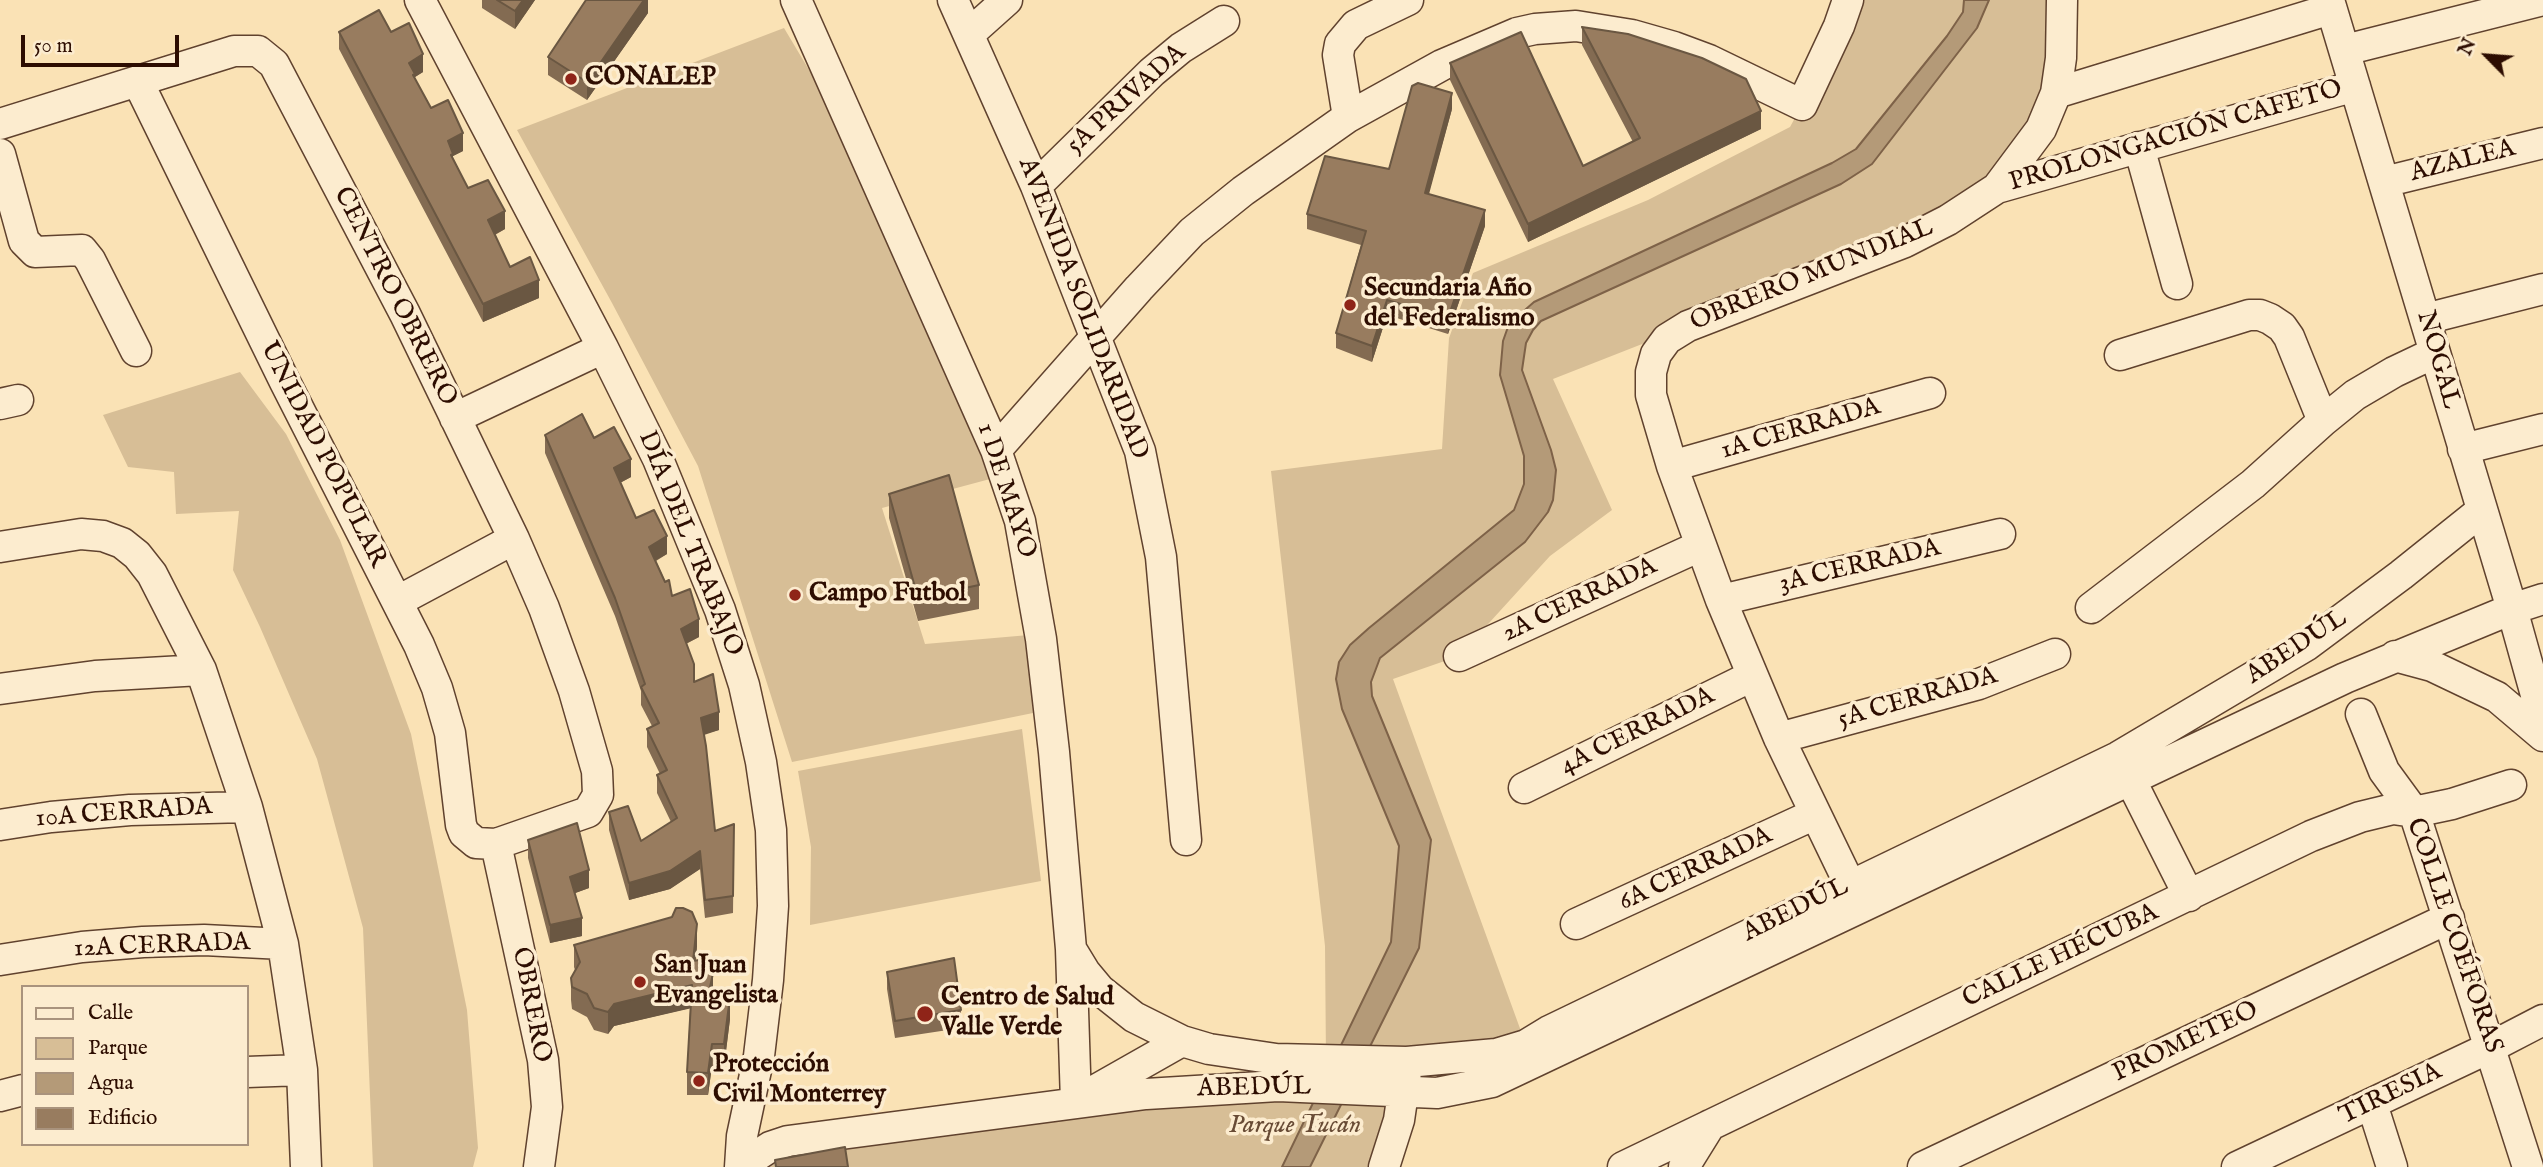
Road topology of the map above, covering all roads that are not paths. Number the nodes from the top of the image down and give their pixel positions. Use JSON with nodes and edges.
{"nodes":[{"id":1,"x":419,"y":0,"type":"edge"},
{"id":2,"x":796,"y":0,"type":"edge"},
{"id":3,"x":953,"y":0,"type":"edge"},
{"id":4,"x":1007,"y":0,"type":"edge"},
{"id":5,"x":1408,"y":0,"type":"edge"},
{"id":6,"x":1848,"y":0,"type":"edge"},
{"id":7,"x":2543,"y":0,"type":"edge"},
{"id":8,"x":2067,"y":2,"type":"edge"},
{"id":9,"x":2330,"y":4,"type":"edge"},
{"id":10,"x":1576,"y":13,"type":"edge"},
{"id":11,"x":1224,"y":20,"type":"dead end"},
{"id":12,"x":969,"y":34,"type":"junction"},
{"id":13,"x":2345,"y":50,"type":"junction"},
{"id":14,"x":138,"y":82,"type":"junction"},
{"id":15,"x":2355,"y":86,"type":"junction"},
{"id":16,"x":2056,"y":93,"type":"junction"},
{"id":17,"x":1349,"y":117,"type":"junction"},
{"id":18,"x":0,"y":124,"type":"edge"},
{"id":19,"x":2543,"y":143,"type":"edge"},
{"id":20,"x":2139,"y":147,"type":"junction"},
{"id":21,"x":0,"y":154,"type":"edge"},
{"id":22,"x":2384,"y":182,"type":"junction"},
{"id":23,"x":1036,"y":186,"type":"junction"},
{"id":24,"x":1997,"y":188,"type":"junction"},
{"id":25,"x":2177,"y":284,"type":"dead end"},
{"id":26,"x":2543,"y":289,"type":"edge"},
{"id":27,"x":2425,"y":320,"type":"junction"},
{"id":28,"x":1096,"y":336,"type":"junction"},
{"id":29,"x":603,"y":348,"type":"junction"},
{"id":30,"x":136,"y":351,"type":"dead end"},
{"id":31,"x":2434,"y":353,"type":"junction"},
{"id":32,"x":2120,"y":355,"type":"dead end"},
{"id":33,"x":1930,"y":393,"type":"dead end"},
{"id":34,"x":455,"y":418,"type":"junction"},
{"id":35,"x":2323,"y":421,"type":"junction"},
{"id":36,"x":2543,"y":429,"type":"edge"},
{"id":37,"x":2463,"y":449,"type":"junction"},
{"id":38,"x":996,"y":450,"type":"junction"},
{"id":39,"x":1672,"y":466,"type":"junction"},
{"id":40,"x":2481,"y":511,"type":"junction"},
{"id":41,"x":2000,"y":534,"type":"dead end"},
{"id":42,"x":514,"y":539,"type":"junction"},
{"id":43,"x":1700,"y":546,"type":"junction"},
{"id":44,"x":0,"y":547,"type":"edge"},
{"id":45,"x":2543,"y":598,"type":"edge"},
{"id":46,"x":1721,"y":600,"type":"junction"},
{"id":47,"x":398,"y":601,"type":"junction"},
{"id":48,"x":2091,"y":608,"type":"dead end"},
{"id":49,"x":2512,"y":608,"type":"junction"},
{"id":50,"x":2055,"y":653,"type":"dead end"},
{"id":51,"x":1459,"y":656,"type":"dead end"},
{"id":52,"x":2395,"y":656,"type":"junction"},
{"id":53,"x":201,"y":670,"type":"junction"},
{"id":54,"x":1752,"y":677,"type":"junction"},
{"id":55,"x":0,"y":689,"type":"edge"},
{"id":56,"x":2361,"y":714,"type":"dead end"},
{"id":57,"x":2543,"y":720,"type":"edge"},
{"id":58,"x":2543,"y":736,"type":"edge"},
{"id":59,"x":1779,"y":738,"type":"junction"},
{"id":60,"x":2124,"y":768,"type":"junction"},
{"id":61,"x":2511,"y":785,"type":"dead end"},
{"id":62,"x":1524,"y":788,"type":"dead end"},
{"id":63,"x":247,"y":807,"type":"junction"},
{"id":64,"x":2414,"y":812,"type":"junction"},
{"id":65,"x":1815,"y":814,"type":"junction"},
{"id":66,"x":0,"y":825,"type":"edge"},
{"id":67,"x":1186,"y":840,"type":"dead end"},
{"id":68,"x":483,"y":842,"type":"junction"},
{"id":69,"x":1850,"y":885,"type":"junction"},
{"id":70,"x":2189,"y":896,"type":"junction"},
{"id":71,"x":2449,"y":918,"type":"junction"},
{"id":72,"x":1576,"y":924,"type":"dead end"},
{"id":73,"x":283,"y":944,"type":"junction"},
{"id":74,"x":1071,"y":949,"type":"junction"},
{"id":75,"x":0,"y":960,"type":"edge"},
{"id":76,"x":2543,"y":1020,"type":"edge"},
{"id":77,"x":1182,"y":1041,"type":"junction"},
{"id":78,"x":2491,"y":1047,"type":"junction"},
{"id":79,"x":1407,"y":1062,"type":"junction"},
{"id":80,"x":302,"y":1070,"type":"junction"},
{"id":81,"x":248,"y":1072,"type":"edge"},
{"id":82,"x":21,"y":1091,"type":"edge"},
{"id":83,"x":1405,"y":1093,"type":"junction"},
{"id":84,"x":0,"y":1096,"type":"edge"},
{"id":85,"x":1076,"y":1102,"type":"junction"},
{"id":86,"x":2372,"y":1104,"type":"junction"},
{"id":87,"x":1710,"y":1124,"type":"junction"},
{"id":88,"x":2248,"y":1165,"type":"edge"},
{"id":89,"x":306,"y":1167,"type":"edge"},
{"id":90,"x":539,"y":1167,"type":"edge"},
{"id":91,"x":743,"y":1167,"type":"edge"},
{"id":92,"x":1384,"y":1167,"type":"edge"},
{"id":93,"x":1623,"y":1167,"type":"edge"},
{"id":94,"x":1684,"y":1167,"type":"edge"},
{"id":95,"x":1923,"y":1167,"type":"edge"},
{"id":96,"x":2392,"y":1167,"type":"edge"},
{"id":97,"x":2528,"y":1167,"type":"edge"}],
"edges":[{"from":1,"to":29,"type":"street","name":"DÍA DEL TRABAJO"},
{"from":2,"to":38,"type":"street","name":"1 DE MAYO"},
{"from":3,"to":12,"type":"street","name":"AVENIDA SOLIDARIDAD"},
{"from":4,"to":12,"type":"street"},
{"from":5,"to":17,"type":"street"},
{"from":6,"to":10,"type":"street"},
{"from":7,"to":13,"type":"street"},
{"from":8,"to":16,"type":"street","name":"OBRERO MUNDIAL"},
{"from":9,"to":13,"type":"street","name":"NOGAL"},
{"from":9,"to":16,"type":"street"},
{"from":10,"to":17,"type":"street"},
{"from":11,"to":23,"type":"street","name":"5A PRIVADA"},
{"from":12,"to":23,"type":"street","name":"AVENIDA SOLIDARIDAD"},
{"from":13,"to":15,"type":"street","name":"NOGAL"},
{"from":14,"to":18,"type":"street","name":"CENTRO OBRERO"},
{"from":14,"to":34,"type":"street","name":"CENTRO OBRERO"},
{"from":14,"to":47,"type":"street","name":"UNIDAD POPULAR"},
{"from":15,"to":20,"type":"street","name":"PROLONGACIÓN CAFETO"},
{"from":15,"to":22,"type":"street","name":"NOGAL"},
{"from":16,"to":24,"type":"street","name":"OBRERO MUNDIAL"},
{"from":17,"to":28,"type":"street"},
{"from":19,"to":22,"type":"street","name":"AZALEA"},
{"from":20,"to":24,"type":"street","name":"PROLONGACIÓN CAFETO"},
{"from":20,"to":25,"type":"street"},
{"from":21,"to":30,"type":"street"},
{"from":22,"to":27,"type":"street","name":"NOGAL"},
{"from":23,"to":28,"type":"street","name":"AVENIDA SOLIDARIDAD"},
{"from":24,"to":39,"type":"street","name":"OBRERO MUNDIAL"},
{"from":26,"to":27,"type":"street"},
{"from":27,"to":31,"type":"street","name":"NOGAL"},
{"from":28,"to":38,"type":"street"},
{"from":28,"to":67,"type":"street","name":"AVENIDA SOLIDARIDAD"},
{"from":29,"to":34,"type":"street"},
{"from":29,"to":91,"type":"street","name":"DÍA DEL TRABAJO"},
{"from":31,"to":35,"type":"street"},
{"from":31,"to":37,"type":"street","name":"NOGAL"},
{"from":32,"to":35,"type":"street"},
{"from":33,"to":39,"type":"street","name":"1A CERRADA"},
{"from":34,"to":42,"type":"street","name":"CENTRO OBRERO"},
{"from":35,"to":48,"type":"street"},
{"from":36,"to":37,"type":"street"},
{"from":37,"to":40,"type":"street","name":"NOGAL"},
{"from":38,"to":74,"type":"street","name":"1 DE MAYO"},
{"from":39,"to":43,"type":"street","name":"OBRERO MUNDIAL"},
{"from":40,"to":49,"type":"street","name":"NOGAL"},
{"from":40,"to":60,"type":"street","name":"ABEDÚL"},
{"from":41,"to":46,"type":"street","name":"3A CERRADA"},
{"from":42,"to":47,"type":"street"},
{"from":42,"to":68,"type":"street","name":"CENTRO OBRERO"},
{"from":43,"to":46,"type":"street","name":"OBRERO MUNDIAL"},
{"from":43,"to":51,"type":"street","name":"2A CERRADA"},
{"from":44,"to":53,"type":"street"},
{"from":45,"to":49,"type":"street","name":"ABEDÚL"},
{"from":46,"to":54,"type":"street","name":"OBRERO MUNDIAL"},
{"from":47,"to":68,"type":"street","name":"UNIDAD POPULAR"},
{"from":49,"to":52,"type":"street","name":"ABEDÚL"},
{"from":49,"to":57,"type":"street","name":"NOGAL"},
{"from":50,"to":59,"type":"street","name":"5A CERRADA"},
{"from":52,"to":58,"type":"street"},
{"from":52,"to":60,"type":"street","name":"ABEDÚL"},
{"from":53,"to":55,"type":"street"},
{"from":53,"to":63,"type":"street"},
{"from":54,"to":59,"type":"street","name":"OBRERO MUNDIAL"},
{"from":54,"to":62,"type":"street","name":"4A CERRADA"},
{"from":56,"to":64,"type":"street","name":"COLLE COÉFORAS"},
{"from":59,"to":65,"type":"street","name":"OBRERO MUNDIAL"},
{"from":60,"to":69,"type":"street","name":"ABEDÚL"},
{"from":60,"to":70,"type":"street"},
{"from":60,"to":83,"type":"street","name":"ABEDÚL"},
{"from":61,"to":64,"type":"street","name":"CALLE HÉCUBA"},
{"from":63,"to":66,"type":"street","name":"10A CERRADA"},
{"from":63,"to":73,"type":"street"},
{"from":64,"to":70,"type":"street","name":"CALLE HÉCUBA"},
{"from":64,"to":71,"type":"street","name":"COLLE COÉFORAS"},
{"from":65,"to":69,"type":"street","name":"OBRERO MUNDIAL"},
{"from":65,"to":72,"type":"street","name":"6A CERRADA"},
{"from":68,"to":90,"type":"street","name":"OBRERO"},
{"from":69,"to":79,"type":"street","name":"ABEDÚL"},
{"from":70,"to":87,"type":"street","name":"CALLE HÉCUBA"},
{"from":71,"to":78,"type":"street","name":"COLLE COÉFORAS"},
{"from":71,"to":95,"type":"street","name":"PROMETEO"},
{"from":73,"to":75,"type":"street","name":"12A CERRADA"},
{"from":73,"to":80,"type":"street"},
{"from":74,"to":77,"type":"street","name":"ABEDÚL"},
{"from":74,"to":85,"type":"street","name":"1 DE MAYO"},
{"from":76,"to":78,"type":"street","name":"TIRESIA"},
{"from":77,"to":79,"type":"street","name":"ABEDÚL"},
{"from":77,"to":85,"type":"street"},
{"from":78,"to":86,"type":"street","name":"TIRESIA"},
{"from":78,"to":97,"type":"street","name":"COLLE COÉFORAS"},
{"from":79,"to":83,"type":"street"},
{"from":80,"to":81,"type":"street"},
{"from":80,"to":89,"type":"street"},
{"from":82,"to":84,"type":"street"},
{"from":83,"to":85,"type":"street","name":"ABEDÚL"},
{"from":83,"to":92,"type":"street"},
{"from":85,"to":91,"type":"street","name":"ABEDÚL"},
{"from":86,"to":88,"type":"street","name":"TIRESIA"},
{"from":86,"to":96,"type":"street"},
{"from":87,"to":93,"type":"street","name":"CALLE HÉCUBA"},
{"from":87,"to":94,"type":"street"}]}
